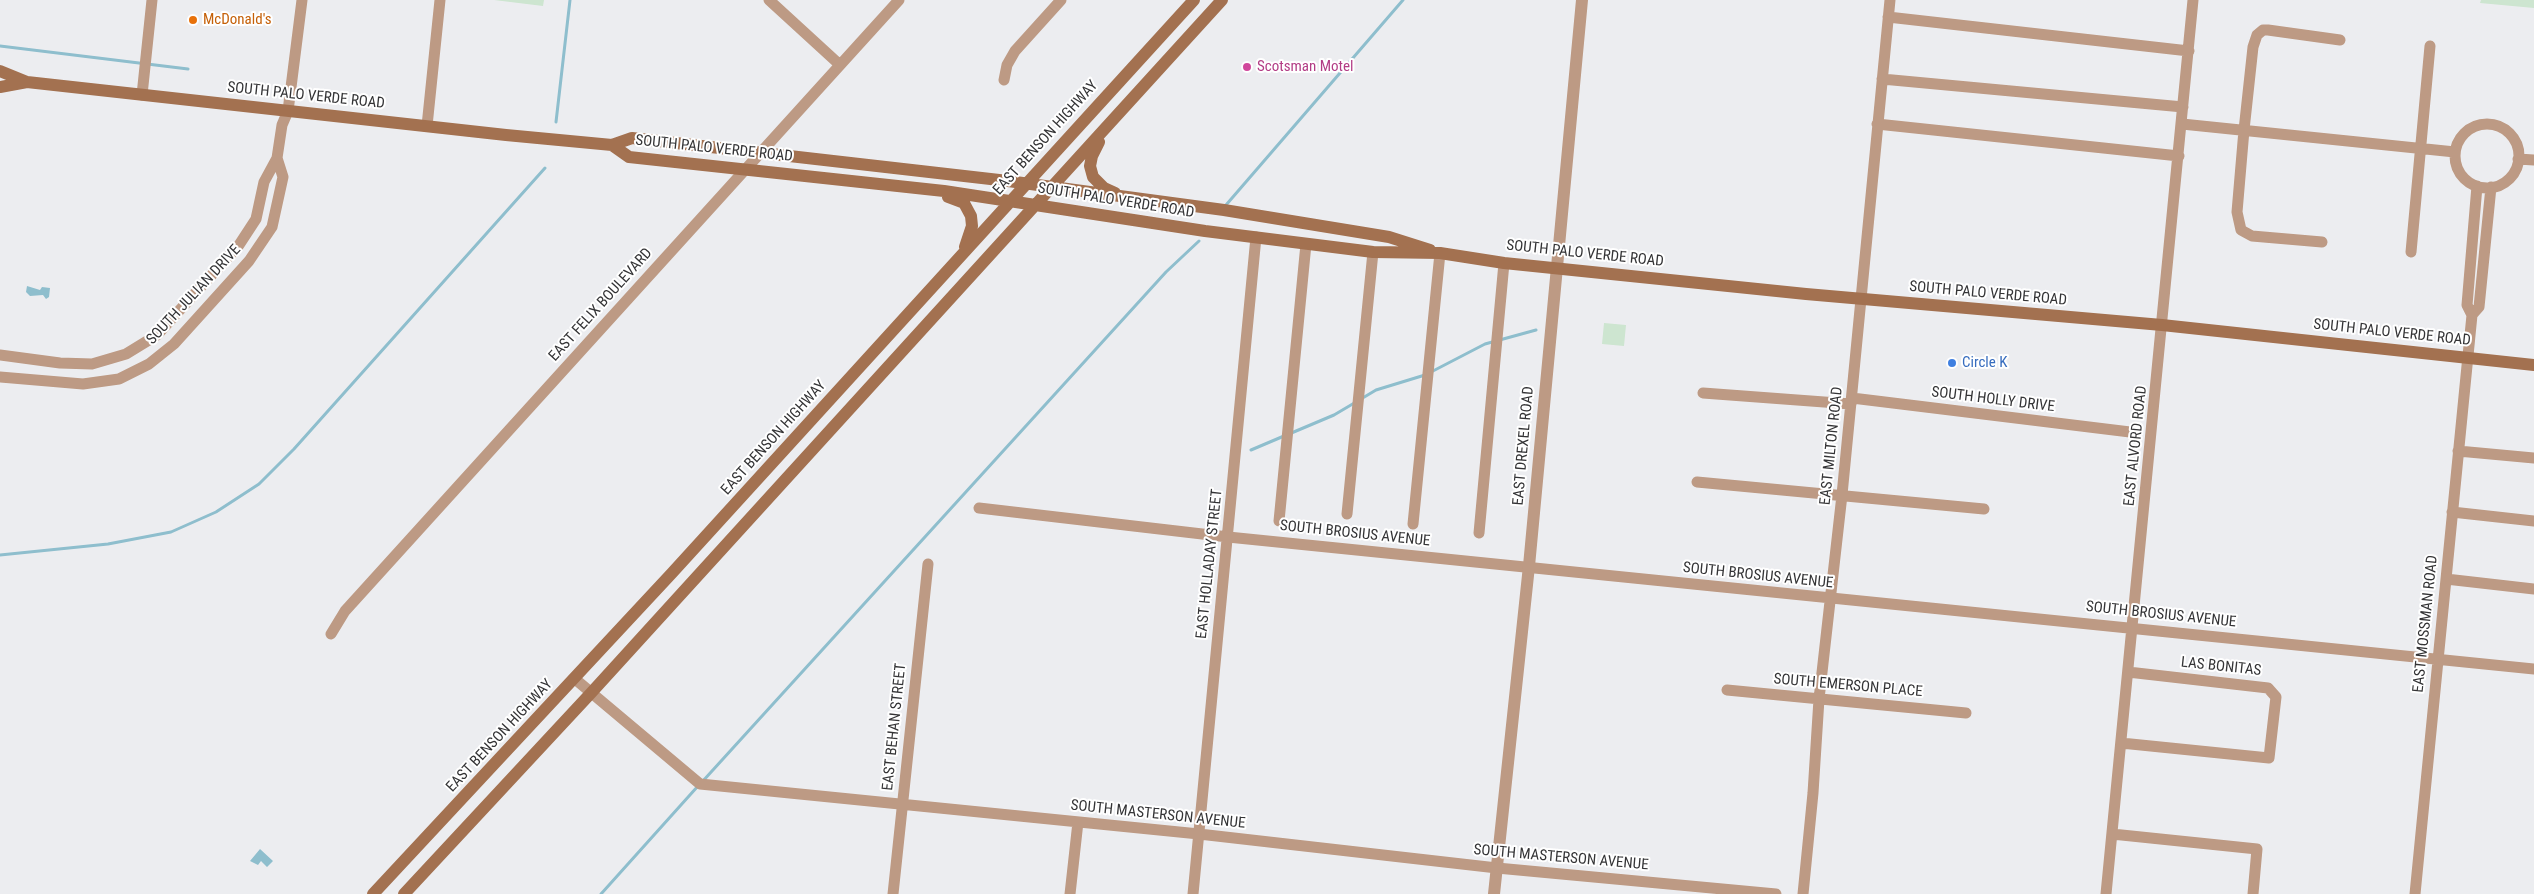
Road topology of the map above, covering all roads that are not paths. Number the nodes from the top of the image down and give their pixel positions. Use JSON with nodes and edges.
{"nodes":[{"id":1,"x":152,"y":0,"type":"edge"},
{"id":2,"x":302,"y":0,"type":"edge"},
{"id":3,"x":440,"y":0,"type":"edge"},
{"id":4,"x":769,"y":0,"type":"edge"},
{"id":5,"x":899,"y":0,"type":"edge"},
{"id":6,"x":1062,"y":0,"type":"edge"},
{"id":7,"x":1194,"y":0,"type":"edge"},
{"id":8,"x":1222,"y":0,"type":"edge"},
{"id":9,"x":1582,"y":0,"type":"edge"},
{"id":10,"x":1890,"y":0,"type":"edge"},
{"id":11,"x":2193,"y":0,"type":"edge"},
{"id":12,"x":1888,"y":17,"type":"junction"},
{"id":13,"x":2340,"y":40,"type":"dead end"},
{"id":14,"x":2430,"y":46,"type":"dead end"},
{"id":15,"x":2188,"y":51,"type":"junction"},
{"id":16,"x":840,"y":65,"type":"junction"},
{"id":17,"x":0,"y":71,"type":"edge"},
{"id":18,"x":1882,"y":79,"type":"junction"},
{"id":19,"x":1004,"y":80,"type":"dead end"},
{"id":20,"x":27,"y":82,"type":"junction"},
{"id":21,"x":0,"y":87,"type":"edge"},
{"id":22,"x":142,"y":95,"type":"junction"},
{"id":23,"x":2183,"y":107,"type":"junction"},
{"id":24,"x":288,"y":111,"type":"junction"},
{"id":25,"x":1115,"y":118,"type":"junction"},
{"id":26,"x":1877,"y":124,"type":"junction"},
{"id":27,"x":2182,"y":124,"type":"junction"},
{"id":28,"x":427,"y":126,"type":"junction"},
{"id":29,"x":2244,"y":130,"type":"junction"},
{"id":30,"x":612,"y":145,"type":"junction"},
{"id":31,"x":2420,"y":148,"type":"junction"},
{"id":32,"x":760,"y":152,"type":"junction"},
{"id":33,"x":2455,"y":152,"type":"junction"},
{"id":34,"x":2179,"y":156,"type":"junction"},
{"id":35,"x":277,"y":158,"type":"junction"},
{"id":36,"x":2518,"y":159,"type":"junction"},
{"id":37,"x":2534,"y":160,"type":"edge"},
{"id":38,"x":744,"y":168,"type":"junction"},
{"id":39,"x":1027,"y":184,"type":"junction"},
{"id":40,"x":2477,"y":186,"type":"junction"},
{"id":41,"x":2491,"y":187,"type":"junction"},
{"id":42,"x":1051,"y":188,"type":"junction"},
{"id":43,"x":929,"y":190,"type":"junction"},
{"id":44,"x":1122,"y":197,"type":"junction"},
{"id":45,"x":1012,"y":200,"type":"junction"},
{"id":46,"x":1036,"y":205,"type":"junction"},
{"id":47,"x":1256,"y":237,"type":"junction"},
{"id":48,"x":2322,"y":242,"type":"dead end"},
{"id":49,"x":1306,"y":244,"type":"junction"},
{"id":50,"x":1373,"y":252,"type":"junction"},
{"id":51,"x":2411,"y":252,"type":"dead end"},
{"id":52,"x":1440,"y":253,"type":"junction"},
{"id":53,"x":959,"y":259,"type":"junction"},
{"id":54,"x":1504,"y":263,"type":"junction"},
{"id":55,"x":220,"y":266,"type":"junction"},
{"id":56,"x":1556,"y":268,"type":"junction"},
{"id":57,"x":237,"y":274,"type":"junction"},
{"id":58,"x":1861,"y":299,"type":"junction"},
{"id":59,"x":2472,"y":315,"type":"junction"},
{"id":60,"x":2162,"y":325,"type":"junction"},
{"id":61,"x":0,"y":356,"type":"edge"},
{"id":62,"x":2468,"y":358,"type":"junction"},
{"id":63,"x":46,"y":361,"type":"junction"},
{"id":64,"x":2534,"y":365,"type":"edge"},
{"id":65,"x":0,"y":377,"type":"edge"},
{"id":66,"x":43,"y":381,"type":"junction"},
{"id":67,"x":1703,"y":394,"type":"dead end"},
{"id":68,"x":1851,"y":401,"type":"junction"},
{"id":69,"x":2130,"y":432,"type":"dead end"},
{"id":70,"x":2458,"y":451,"type":"junction"},
{"id":71,"x":2534,"y":458,"type":"edge"},
{"id":72,"x":765,"y":471,"type":"junction"},
{"id":73,"x":1697,"y":482,"type":"dead end"},
{"id":74,"x":782,"y":484,"type":"junction"},
{"id":75,"x":1842,"y":495,"type":"junction"},
{"id":76,"x":980,"y":508,"type":"dead end"},
{"id":77,"x":1984,"y":509,"type":"dead end"},
{"id":78,"x":2452,"y":512,"type":"junction"},
{"id":79,"x":1347,"y":514,"type":"dead end"},
{"id":80,"x":1279,"y":521,"type":"dead end"},
{"id":81,"x":2534,"y":521,"type":"edge"},
{"id":82,"x":1413,"y":524,"type":"dead end"},
{"id":83,"x":1479,"y":533,"type":"dead end"},
{"id":84,"x":1228,"y":536,"type":"junction"},
{"id":85,"x":928,"y":564,"type":"dead end"},
{"id":86,"x":1529,"y":566,"type":"junction"},
{"id":87,"x":2446,"y":579,"type":"junction"},
{"id":88,"x":2534,"y":589,"type":"edge"},
{"id":89,"x":1830,"y":598,"type":"junction"},
{"id":90,"x":2133,"y":627,"type":"junction"},
{"id":91,"x":331,"y":634,"type":"dead end"},
{"id":92,"x":2438,"y":659,"type":"junction"},
{"id":93,"x":2534,"y":668,"type":"edge"},
{"id":94,"x":2128,"y":672,"type":"junction"},
{"id":95,"x":575,"y":679,"type":"junction"},
{"id":96,"x":1727,"y":690,"type":"dead end"},
{"id":97,"x":591,"y":693,"type":"junction"},
{"id":98,"x":1819,"y":699,"type":"junction"},
{"id":99,"x":1966,"y":713,"type":"dead end"},
{"id":100,"x":2121,"y":742,"type":"junction"},
{"id":101,"x":902,"y":804,"type":"junction"},
{"id":102,"x":1078,"y":822,"type":"junction"},
{"id":103,"x":1199,"y":834,"type":"junction"},
{"id":104,"x":2112,"y":834,"type":"junction"},
{"id":105,"x":1497,"y":868,"type":"junction"},
{"id":106,"x":1657,"y":881,"type":"junction"},
{"id":107,"x":374,"y":894,"type":"edge"},
{"id":108,"x":404,"y":894,"type":"edge"},
{"id":109,"x":893,"y":894,"type":"edge"},
{"id":110,"x":1070,"y":894,"type":"edge"},
{"id":111,"x":1193,"y":894,"type":"edge"},
{"id":112,"x":1494,"y":894,"type":"edge"},
{"id":113,"x":1656,"y":894,"type":"edge"},
{"id":114,"x":1776,"y":894,"type":"edge"},
{"id":115,"x":1803,"y":894,"type":"edge"},
{"id":116,"x":2106,"y":894,"type":"edge"},
{"id":117,"x":2253,"y":894,"type":"edge"},
{"id":118,"x":2415,"y":894,"type":"edge"}],
"edges":[{"from":1,"to":22,"type":"street"},
{"from":2,"to":24,"type":"street","name":"SOUTH JULIAN DRIVE"},
{"from":3,"to":28,"type":"street"},
{"from":4,"to":16,"type":"street"},
{"from":5,"to":16,"type":"street","name":"EAST FELIX BOULEVARD"},
{"from":6,"to":19,"type":"street"},
{"from":7,"to":39,"type":"main road","name":"EAST BENSON HIGHWAY"},
{"from":8,"to":25,"type":"main road"},
{"from":9,"to":56,"type":"street","name":"EAST DREXEL ROAD"},
{"from":10,"to":12,"type":"street","name":"EAST MILTON ROAD"},
{"from":11,"to":15,"type":"street","name":"EAST ALVORD ROAD"},
{"from":12,"to":15,"type":"street"},
{"from":12,"to":18,"type":"street","name":"EAST MILTON ROAD"},
{"from":13,"to":29,"type":"street"},
{"from":14,"to":31,"type":"street"},
{"from":15,"to":23,"type":"street","name":"EAST ALVORD ROAD"},
{"from":16,"to":32,"type":"street","name":"EAST FELIX BOULEVARD"},
{"from":17,"to":20,"type":"main road","name":"SOUTH PALO VERDE ROAD"},
{"from":18,"to":23,"type":"street"},
{"from":18,"to":26,"type":"street","name":"EAST MILTON ROAD"},
{"from":20,"to":21,"type":"main road","name":"SOUTH PALO VERDE ROAD"},
{"from":20,"to":22,"type":"main road","name":"SOUTH PALO VERDE ROAD"},
{"from":22,"to":24,"type":"main road","name":"SOUTH PALO VERDE ROAD"},
{"from":23,"to":27,"type":"street","name":"EAST ALVORD ROAD"},
{"from":24,"to":28,"type":"main road","name":"SOUTH PALO VERDE ROAD"},
{"from":24,"to":35,"type":"street","name":"SOUTH JULIAN DRIVE"},
{"from":25,"to":42,"type":"main road"},
{"from":25,"to":44,"type":"main road"},
{"from":26,"to":34,"type":"street"},
{"from":26,"to":58,"type":"street","name":"EAST MILTON ROAD"},
{"from":27,"to":29,"type":"street"},
{"from":27,"to":34,"type":"street","name":"EAST ALVORD ROAD"},
{"from":28,"to":30,"type":"main road","name":"SOUTH PALO VERDE ROAD"},
{"from":29,"to":31,"type":"street"},
{"from":29,"to":48,"type":"street"},
{"from":30,"to":32,"type":"main road","name":"SOUTH PALO VERDE ROAD"},
{"from":30,"to":38,"type":"main road","name":"SOUTH PALO VERDE ROAD"},
{"from":31,"to":33,"type":"street"},
{"from":31,"to":51,"type":"street"},
{"from":32,"to":38,"type":"street","name":"EAST FELIX BOULEVARD"},
{"from":32,"to":39,"type":"main road","name":"SOUTH PALO VERDE ROAD"},
{"from":33,"to":36,"type":"street"},
{"from":33,"to":40,"type":"street"},
{"from":34,"to":60,"type":"street","name":"EAST ALVORD ROAD"},
{"from":35,"to":55,"type":"street","name":"SOUTH JULIAN DRIVE"},
{"from":35,"to":57,"type":"street","name":"SOUTH JULIAN DRIVE"},
{"from":36,"to":37,"type":"street"},
{"from":36,"to":41,"type":"street"},
{"from":38,"to":43,"type":"main road","name":"SOUTH PALO VERDE ROAD"},
{"from":38,"to":91,"type":"street","name":"EAST FELIX BOULEVARD"},
{"from":39,"to":42,"type":"main road","name":"SOUTH PALO VERDE ROAD"},
{"from":39,"to":45,"type":"main road","name":"EAST BENSON HIGHWAY"},
{"from":40,"to":41,"type":"street"},
{"from":40,"to":59,"type":"street"},
{"from":41,"to":59,"type":"street"},
{"from":42,"to":44,"type":"main road","name":"SOUTH PALO VERDE ROAD"},
{"from":42,"to":46,"type":"main road"},
{"from":43,"to":45,"type":"main road","name":"SOUTH PALO VERDE ROAD"},
{"from":43,"to":53,"type":"main road"},
{"from":44,"to":52,"type":"main road","name":"SOUTH PALO VERDE ROAD"},
{"from":45,"to":46,"type":"main road","name":"SOUTH PALO VERDE ROAD"},
{"from":45,"to":53,"type":"main road","name":"EAST BENSON HIGHWAY"},
{"from":46,"to":47,"type":"main road","name":"SOUTH PALO VERDE ROAD"},
{"from":46,"to":74,"type":"main road"},
{"from":47,"to":49,"type":"main road","name":"SOUTH PALO VERDE ROAD"},
{"from":47,"to":84,"type":"street","name":"EAST HOLLADAY STREET"},
{"from":49,"to":50,"type":"main road","name":"SOUTH PALO VERDE ROAD"},
{"from":49,"to":80,"type":"street"},
{"from":50,"to":52,"type":"main road","name":"SOUTH PALO VERDE ROAD"},
{"from":50,"to":79,"type":"street"},
{"from":52,"to":54,"type":"main road","name":"SOUTH PALO VERDE ROAD"},
{"from":52,"to":82,"type":"street"},
{"from":53,"to":72,"type":"main road","name":"EAST BENSON HIGHWAY"},
{"from":54,"to":56,"type":"main road","name":"SOUTH PALO VERDE ROAD"},
{"from":54,"to":83,"type":"street"},
{"from":55,"to":57,"type":"street"},
{"from":55,"to":63,"type":"street","name":"SOUTH JULIAN DRIVE"},
{"from":56,"to":58,"type":"main road","name":"SOUTH PALO VERDE ROAD"},
{"from":56,"to":86,"type":"street","name":"EAST DREXEL ROAD"},
{"from":57,"to":66,"type":"street","name":"SOUTH JULIAN DRIVE"},
{"from":58,"to":60,"type":"main road","name":"SOUTH PALO VERDE ROAD"},
{"from":58,"to":68,"type":"street","name":"EAST MILTON ROAD"},
{"from":59,"to":62,"type":"street","name":"EAST MOSSMAN ROAD"},
{"from":60,"to":62,"type":"main road","name":"SOUTH PALO VERDE ROAD"},
{"from":60,"to":90,"type":"street","name":"EAST ALVORD ROAD"},
{"from":61,"to":63,"type":"street","name":"SOUTH JULIAN DRIVE"},
{"from":62,"to":64,"type":"main road","name":"SOUTH PALO VERDE ROAD"},
{"from":62,"to":70,"type":"street","name":"EAST MOSSMAN ROAD"},
{"from":63,"to":66,"type":"street"},
{"from":65,"to":66,"type":"street","name":"SOUTH JULIAN DRIVE"},
{"from":67,"to":68,"type":"street","name":"SOUTH HOLLY DRIVE"},
{"from":68,"to":69,"type":"street","name":"SOUTH HOLLY DRIVE"},
{"from":68,"to":75,"type":"street","name":"EAST MILTON ROAD"},
{"from":70,"to":71,"type":"street"},
{"from":70,"to":78,"type":"street","name":"EAST MOSSMAN ROAD"},
{"from":72,"to":74,"type":"main road"},
{"from":72,"to":95,"type":"main road","name":"EAST BENSON HIGHWAY"},
{"from":73,"to":75,"type":"street"},
{"from":74,"to":97,"type":"main road"},
{"from":75,"to":77,"type":"street"},
{"from":75,"to":89,"type":"street","name":"EAST MILTON ROAD"},
{"from":76,"to":84,"type":"street","name":"SOUTH BROSIUS AVENUE"},
{"from":78,"to":81,"type":"street"},
{"from":78,"to":87,"type":"street","name":"EAST MOSSMAN ROAD"},
{"from":84,"to":86,"type":"street","name":"SOUTH BROSIUS AVENUE"},
{"from":84,"to":103,"type":"street","name":"EAST HOLLADAY STREET"},
{"from":85,"to":101,"type":"street","name":"EAST BEHAN STREET"},
{"from":86,"to":89,"type":"street","name":"SOUTH BROSIUS AVENUE"},
{"from":86,"to":105,"type":"street","name":"EAST DREXEL ROAD"},
{"from":87,"to":88,"type":"street"},
{"from":87,"to":92,"type":"street","name":"EAST MOSSMAN ROAD"},
{"from":89,"to":90,"type":"street","name":"SOUTH BROSIUS AVENUE"},
{"from":89,"to":98,"type":"street","name":"EAST MILTON ROAD"},
{"from":90,"to":92,"type":"street","name":"SOUTH BROSIUS AVENUE"},
{"from":90,"to":94,"type":"street","name":"EAST ALVORD ROAD"},
{"from":92,"to":93,"type":"street","name":"SOUTH BROSIUS AVENUE"},
{"from":92,"to":118,"type":"street","name":"EAST MOSSMAN ROAD"},
{"from":94,"to":100,"type":"street","name":"EAST ALVORD ROAD"},
{"from":94,"to":100,"type":"street","name":"LAS BONITAS"},
{"from":95,"to":97,"type":"street","name":"SOUTH MASTERSON AVENUE"},
{"from":95,"to":107,"type":"main road","name":"EAST BENSON HIGHWAY"},
{"from":96,"to":98,"type":"street","name":"SOUTH EMERSON PLACE"},
{"from":97,"to":101,"type":"street","name":"SOUTH MASTERSON AVENUE"},
{"from":97,"to":108,"type":"main road"},
{"from":98,"to":99,"type":"street","name":"SOUTH EMERSON PLACE"},
{"from":98,"to":115,"type":"street","name":"EAST MILTON ROAD"},
{"from":100,"to":104,"type":"street","name":"EAST ALVORD ROAD"},
{"from":101,"to":102,"type":"street","name":"SOUTH MASTERSON AVENUE"},
{"from":101,"to":109,"type":"street","name":"EAST BEHAN STREET"},
{"from":102,"to":103,"type":"street","name":"SOUTH MASTERSON AVENUE"},
{"from":102,"to":110,"type":"street"},
{"from":103,"to":105,"type":"street","name":"SOUTH MASTERSON AVENUE"},
{"from":103,"to":111,"type":"street","name":"EAST HOLLADAY STREET"},
{"from":104,"to":116,"type":"street","name":"EAST ALVORD ROAD"},
{"from":104,"to":117,"type":"street"},
{"from":105,"to":106,"type":"street","name":"SOUTH MASTERSON AVENUE"},
{"from":105,"to":112,"type":"street","name":"EAST DREXEL ROAD"},
{"from":106,"to":113,"type":"street"},
{"from":106,"to":114,"type":"street","name":"SOUTH MASTERSON AVENUE"}]}
